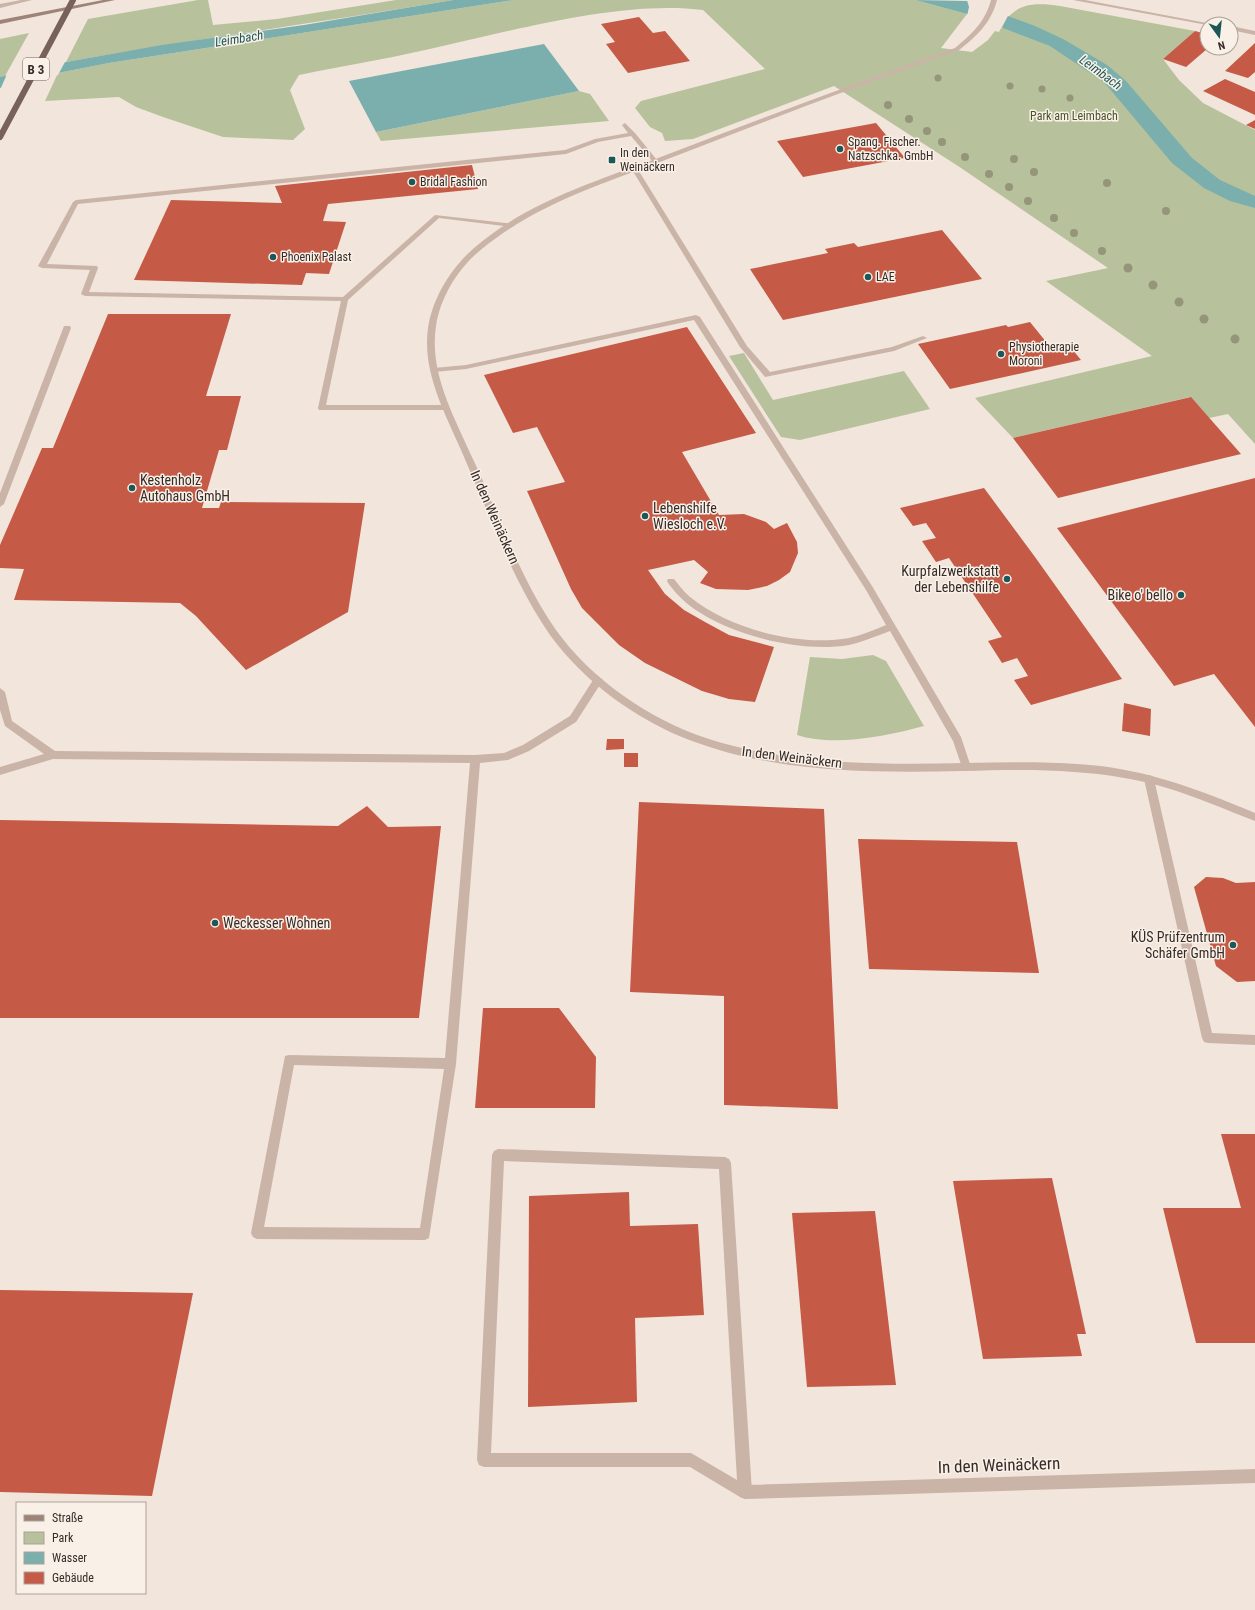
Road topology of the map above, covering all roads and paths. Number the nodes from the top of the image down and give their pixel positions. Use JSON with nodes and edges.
{"nodes":[{"id":1,"x":29,"y":0,"type":"edge"},
{"id":2,"x":73,"y":0,"type":"edge"},
{"id":3,"x":112,"y":0,"type":"edge"},
{"id":4,"x":994,"y":0,"type":"edge"},
{"id":5,"x":1076,"y":0,"type":"edge"},
{"id":6,"x":0,"y":6,"type":"edge"},
{"id":7,"x":0,"y":22,"type":"edge"},
{"id":8,"x":1199,"y":22,"type":"edge"},
{"id":9,"x":1239,"y":30,"type":"edge"},
{"id":10,"x":1255,"y":33,"type":"edge"},
{"id":11,"x":625,"y":125,"type":"dead end"},
{"id":12,"x":633,"y":134,"type":"junction"},
{"id":13,"x":0,"y":137,"type":"edge"},
{"id":14,"x":655,"y":161,"type":"junction"},
{"id":15,"x":634,"y":168,"type":"junction"},
{"id":16,"x":512,"y":225,"type":"junction"},
{"id":17,"x":345,"y":299,"type":"junction"},
{"id":18,"x":67,"y":328,"type":"dead end"},
{"id":19,"x":923,"y":338,"type":"dead end"},
{"id":20,"x":434,"y":370,"type":"junction"},
{"id":21,"x":445,"y":407,"type":"junction"},
{"id":22,"x":0,"y":504,"type":"edge"},
{"id":23,"x":671,"y":580,"type":"dead end"},
{"id":24,"x":892,"y":627,"type":"junction"},
{"id":25,"x":598,"y":680,"type":"junction"},
{"id":26,"x":0,"y":692,"type":"edge"},
{"id":27,"x":4,"y":723,"type":"edge"},
{"id":28,"x":53,"y":754,"type":"junction"},
{"id":29,"x":475,"y":759,"type":"junction"},
{"id":30,"x":966,"y":766,"type":"junction"},
{"id":31,"x":0,"y":770,"type":"edge"},
{"id":32,"x":1148,"y":779,"type":"junction"},
{"id":33,"x":1255,"y":817,"type":"edge"},
{"id":34,"x":1255,"y":1040,"type":"edge"},
{"id":35,"x":450,"y":1064,"type":"junction"},
{"id":36,"x":1255,"y":1476,"type":"edge"},
{"id":37,"x":745,"y":1492,"type":"junction"}],
"edges":[{"from":1,"to":6,"type":"street"},
{"from":2,"to":13,"type":"main road","number":"B 3","bridge":true},
{"from":3,"to":7,"type":"street"},
{"from":4,"to":14,"type":"street","name":"In den Weinäckern"},
{"from":5,"to":8,"type":"street"},
{"from":9,"to":10,"type":"street"},
{"from":11,"to":12,"type":"street"},
{"from":12,"to":14,"type":"street"},
{"from":12,"to":17,"type":"street"},
{"from":14,"to":15,"type":"street","name":"In den Weinäckern"},
{"from":15,"to":16,"type":"street","name":"In den Weinäckern"},
{"from":15,"to":19,"type":"street"},
{"from":16,"to":17,"type":"street"},
{"from":16,"to":20,"type":"street","name":"In den Weinäckern"},
{"from":17,"to":21,"type":"street"},
{"from":18,"to":22,"type":"street"},
{"from":20,"to":21,"type":"street","name":"In den Weinäckern"},
{"from":20,"to":24,"type":"street"},
{"from":21,"to":25,"type":"street","name":"In den Weinäckern"},
{"from":23,"to":24,"type":"street"},
{"from":24,"to":30,"type":"street"},
{"from":25,"to":29,"type":"street"},
{"from":25,"to":30,"type":"street","name":"In den Weinäckern"},
{"from":26,"to":27,"type":"street"},
{"from":27,"to":28,"type":"street"},
{"from":28,"to":29,"type":"street"},
{"from":28,"to":31,"type":"street"},
{"from":29,"to":35,"type":"street"},
{"from":30,"to":32,"type":"street","name":"In den Weinäckern"},
{"from":32,"to":33,"type":"street","name":"In den Weinäckern"},
{"from":32,"to":34,"type":"street"},
{"from":35,"to":35,"type":"street"},
{"from":36,"to":37,"type":"street","name":"In den Weinäckern"},
{"from":37,"to":37,"type":"street"}]}
